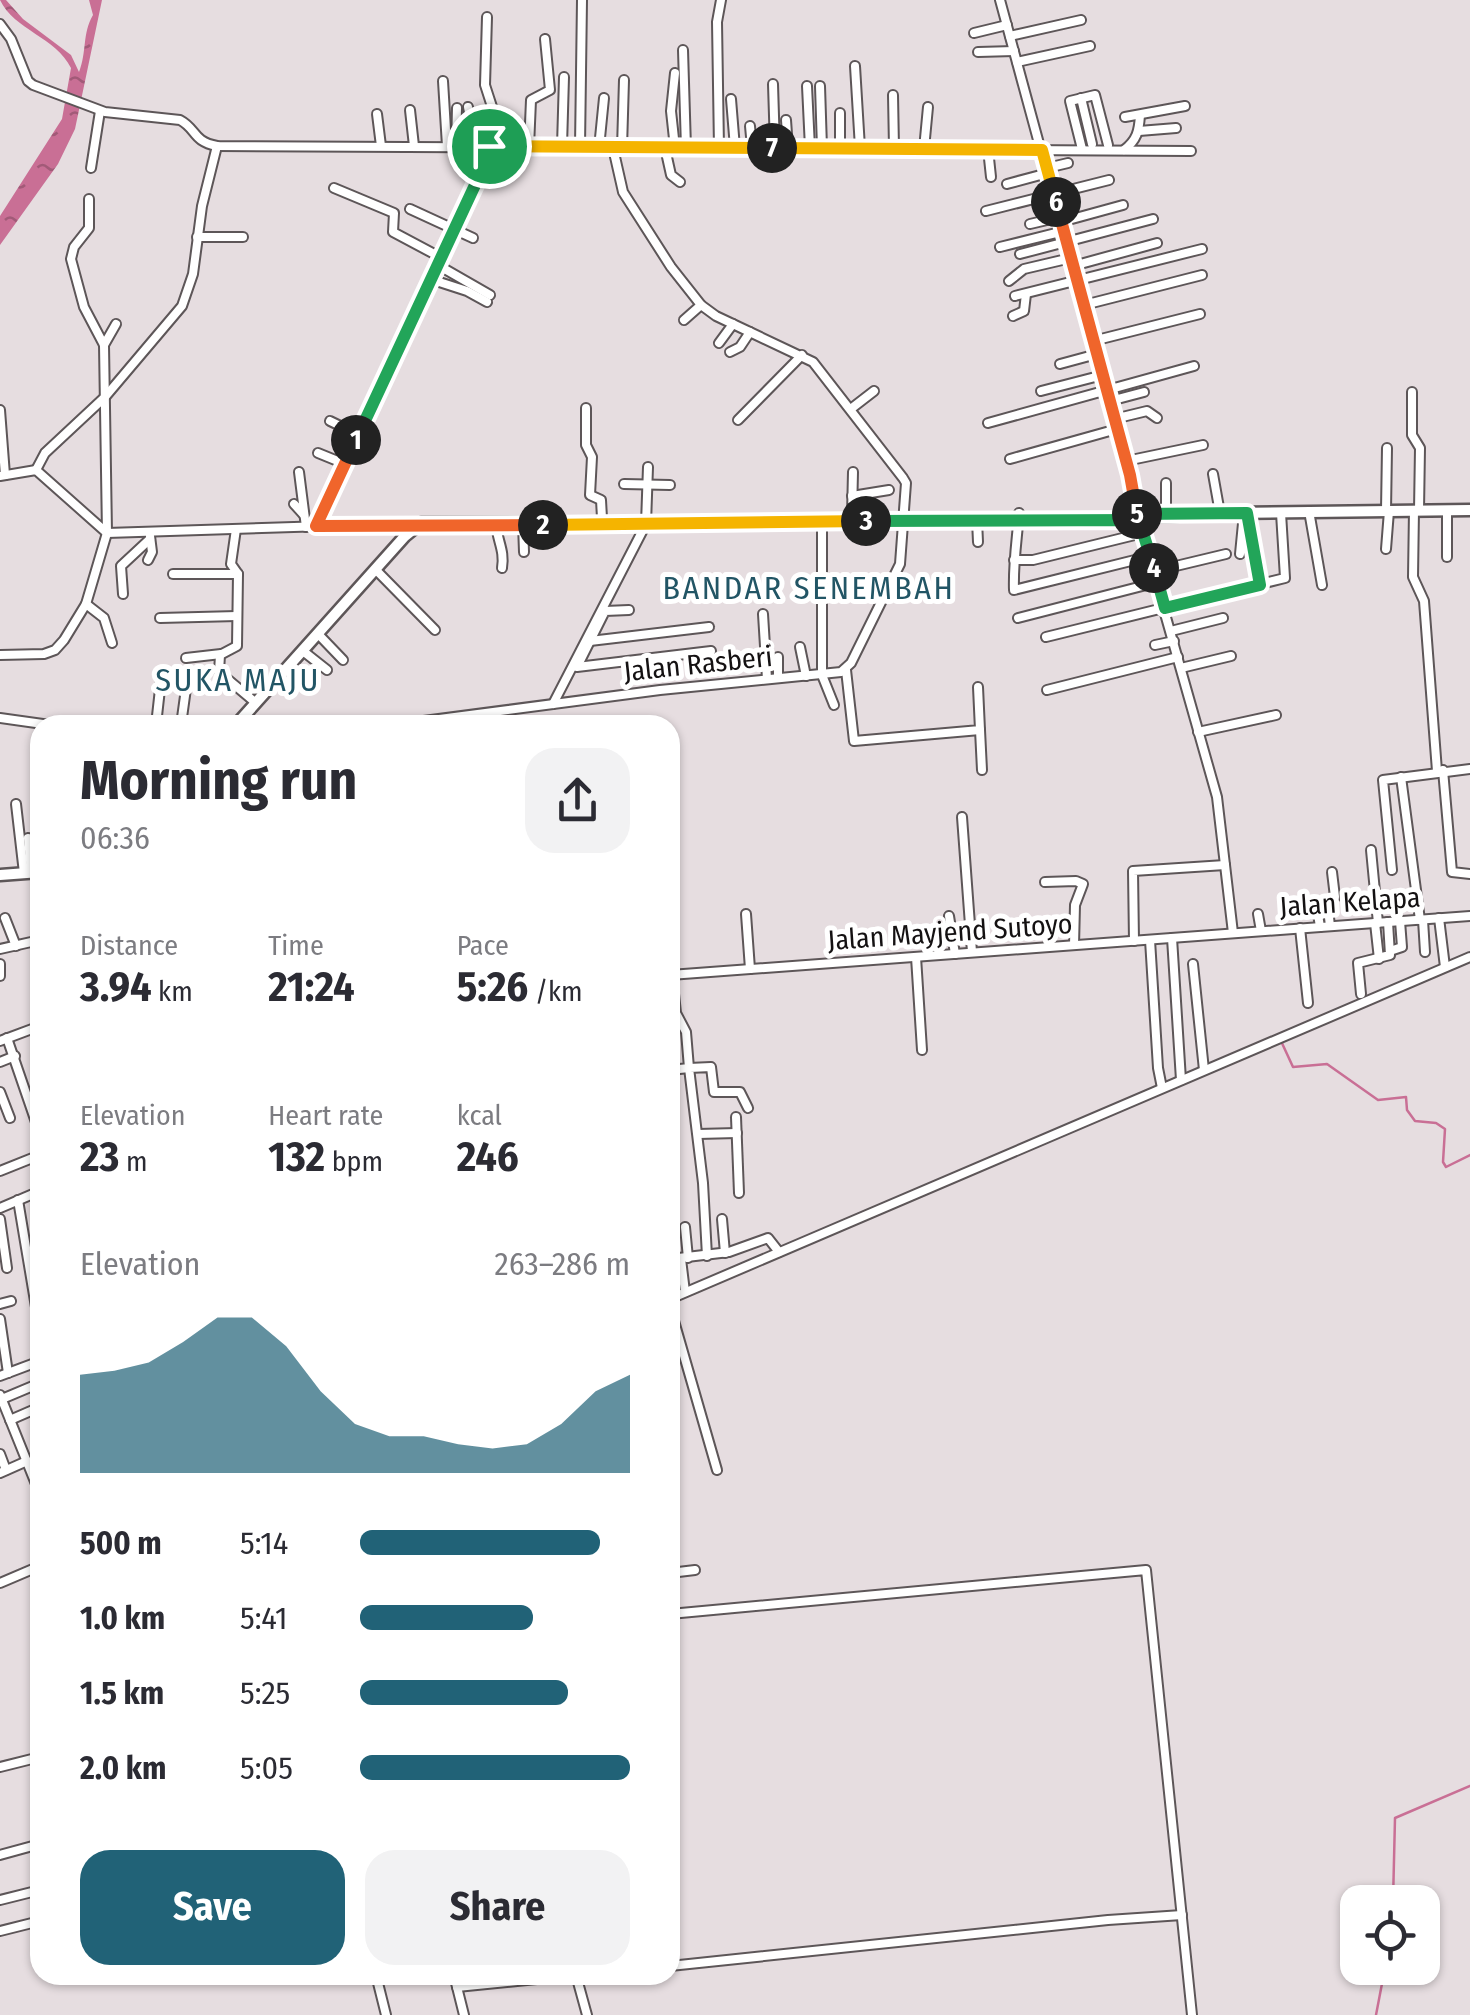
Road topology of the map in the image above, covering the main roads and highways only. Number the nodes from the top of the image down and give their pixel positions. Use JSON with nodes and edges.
{"nodes":[{"id":1,"x":1470,"y":510,"type":"edge"},
{"id":2,"x":904,"y":517,"type":"junction"},
{"id":3,"x":1018,"y":517,"type":"junction"},
{"id":4,"x":1140,"y":517,"type":"junction"},
{"id":5,"x":1066,"y":519,"type":"junction"},
{"id":6,"x":647,"y":522,"type":"junction"},
{"id":7,"x":497,"y":523,"type":"junction"},
{"id":8,"x":245,"y":715,"type":"edge"},
{"id":9,"x":30,"y":872,"type":"edge"},
{"id":10,"x":0,"y":875,"type":"edge"}],
"edges":[{"from":1,"to":4,"type":"main road"},
{"from":2,"to":3,"type":"main road"},
{"from":2,"to":3,"type":"main road"},
{"from":2,"to":6,"type":"main road"},
{"from":2,"to":6,"type":"main road"},
{"from":3,"to":5,"type":"main road"},
{"from":4,"to":5,"type":"main road"},
{"from":4,"to":5,"type":"main road"},
{"from":6,"to":7,"type":"main road"},
{"from":6,"to":7,"type":"main road"},
{"from":7,"to":8,"type":"main road"},
{"from":9,"to":10,"type":"main road"}]}
